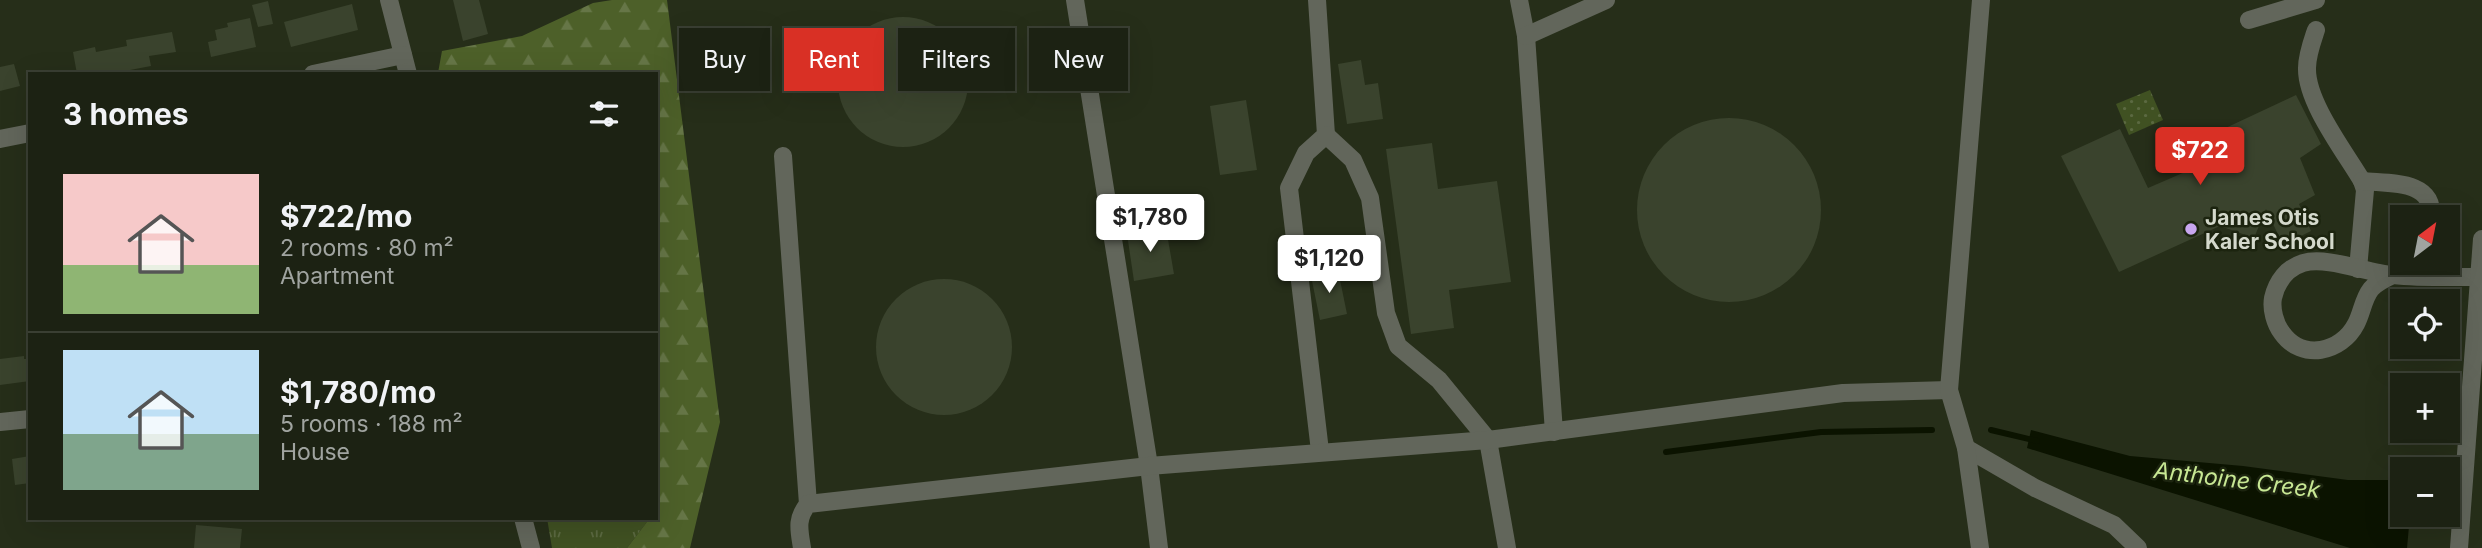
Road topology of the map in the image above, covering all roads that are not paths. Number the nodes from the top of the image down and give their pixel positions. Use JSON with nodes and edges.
{"nodes":[{"id":1,"x":389,"y":0,"type":"edge"},
{"id":2,"x":1075,"y":0,"type":"edge"},
{"id":3,"x":1317,"y":0,"type":"edge"},
{"id":4,"x":1519,"y":0,"type":"edge"},
{"id":5,"x":1606,"y":0,"type":"edge"},
{"id":6,"x":1981,"y":0,"type":"edge"},
{"id":7,"x":2316,"y":0,"type":"edge"},
{"id":8,"x":2249,"y":20,"type":"dead end"},
{"id":9,"x":2316,"y":30,"type":"dead end"},
{"id":10,"x":1526,"y":36,"type":"junction"},
{"id":11,"x":403,"y":55,"type":"junction"},
{"id":12,"x":322,"y":72,"type":"edge"},
{"id":13,"x":407,"y":72,"type":"edge"},
{"id":14,"x":28,"y":133,"type":"edge"},
{"id":15,"x":1326,"y":135,"type":"junction"},
{"id":16,"x":0,"y":139,"type":"edge"},
{"id":17,"x":783,"y":156,"type":"dead end"},
{"id":18,"x":2362,"y":181,"type":"junction"},
{"id":19,"x":2431,"y":205,"type":"edge"},
{"id":20,"x":2482,"y":239,"type":"edge"},
{"id":21,"x":2358,"y":269,"type":"junction"},
{"id":22,"x":2390,"y":274,"type":"edge"},
{"id":23,"x":2460,"y":274,"type":"edge"},
{"id":24,"x":2393,"y":275,"type":"edge"},
{"id":25,"x":2479,"y":277,"type":"junction"},
{"id":26,"x":1949,"y":390,"type":"junction"},
{"id":27,"x":28,"y":419,"type":"edge"},
{"id":28,"x":0,"y":422,"type":"edge"},
{"id":29,"x":1554,"y":432,"type":"junction"},
{"id":30,"x":1488,"y":440,"type":"junction"},
{"id":31,"x":1966,"y":448,"type":"junction"},
{"id":32,"x":1321,"y":451,"type":"junction"},
{"id":33,"x":1149,"y":466,"type":"junction"},
{"id":34,"x":808,"y":504,"type":"junction"},
{"id":35,"x":524,"y":520,"type":"edge"},
{"id":36,"x":2142,"y":547,"type":"edge"},
{"id":37,"x":531,"y":548,"type":"edge"},
{"id":38,"x":802,"y":548,"type":"edge"},
{"id":39,"x":1159,"y":548,"type":"edge"},
{"id":40,"x":1507,"y":548,"type":"edge"},
{"id":41,"x":1980,"y":548,"type":"edge"},
{"id":42,"x":2459,"y":548,"type":"edge"}],
"edges":[{"from":1,"to":11,"type":"street"},
{"from":2,"to":33,"type":"street"},
{"from":3,"to":15,"type":"street"},
{"from":4,"to":10,"type":"street"},
{"from":5,"to":10,"type":"street"},
{"from":6,"to":26,"type":"street"},
{"from":7,"to":8,"type":"street"},
{"from":9,"to":18,"type":"street"},
{"from":10,"to":29,"type":"street"},
{"from":11,"to":12,"type":"street"},
{"from":11,"to":13,"type":"street"},
{"from":14,"to":16,"type":"street"},
{"from":15,"to":30,"type":"street"},
{"from":15,"to":32,"type":"street"},
{"from":17,"to":34,"type":"street"},
{"from":18,"to":19,"type":"street"},
{"from":18,"to":21,"type":"street"},
{"from":20,"to":25,"type":"street"},
{"from":21,"to":22,"type":"street"},
{"from":21,"to":24,"type":"street"},
{"from":23,"to":25,"type":"street"},
{"from":25,"to":42,"type":"street"},
{"from":26,"to":29,"type":"street"},
{"from":26,"to":31,"type":"street"},
{"from":27,"to":28,"type":"street"},
{"from":29,"to":30,"type":"street"},
{"from":30,"to":32,"type":"street"},
{"from":30,"to":40,"type":"street"},
{"from":31,"to":36,"type":"street"},
{"from":31,"to":41,"type":"street"},
{"from":32,"to":33,"type":"street"},
{"from":33,"to":34,"type":"street"},
{"from":33,"to":39,"type":"street"},
{"from":34,"to":38,"type":"street"},
{"from":35,"to":37,"type":"street"}]}
